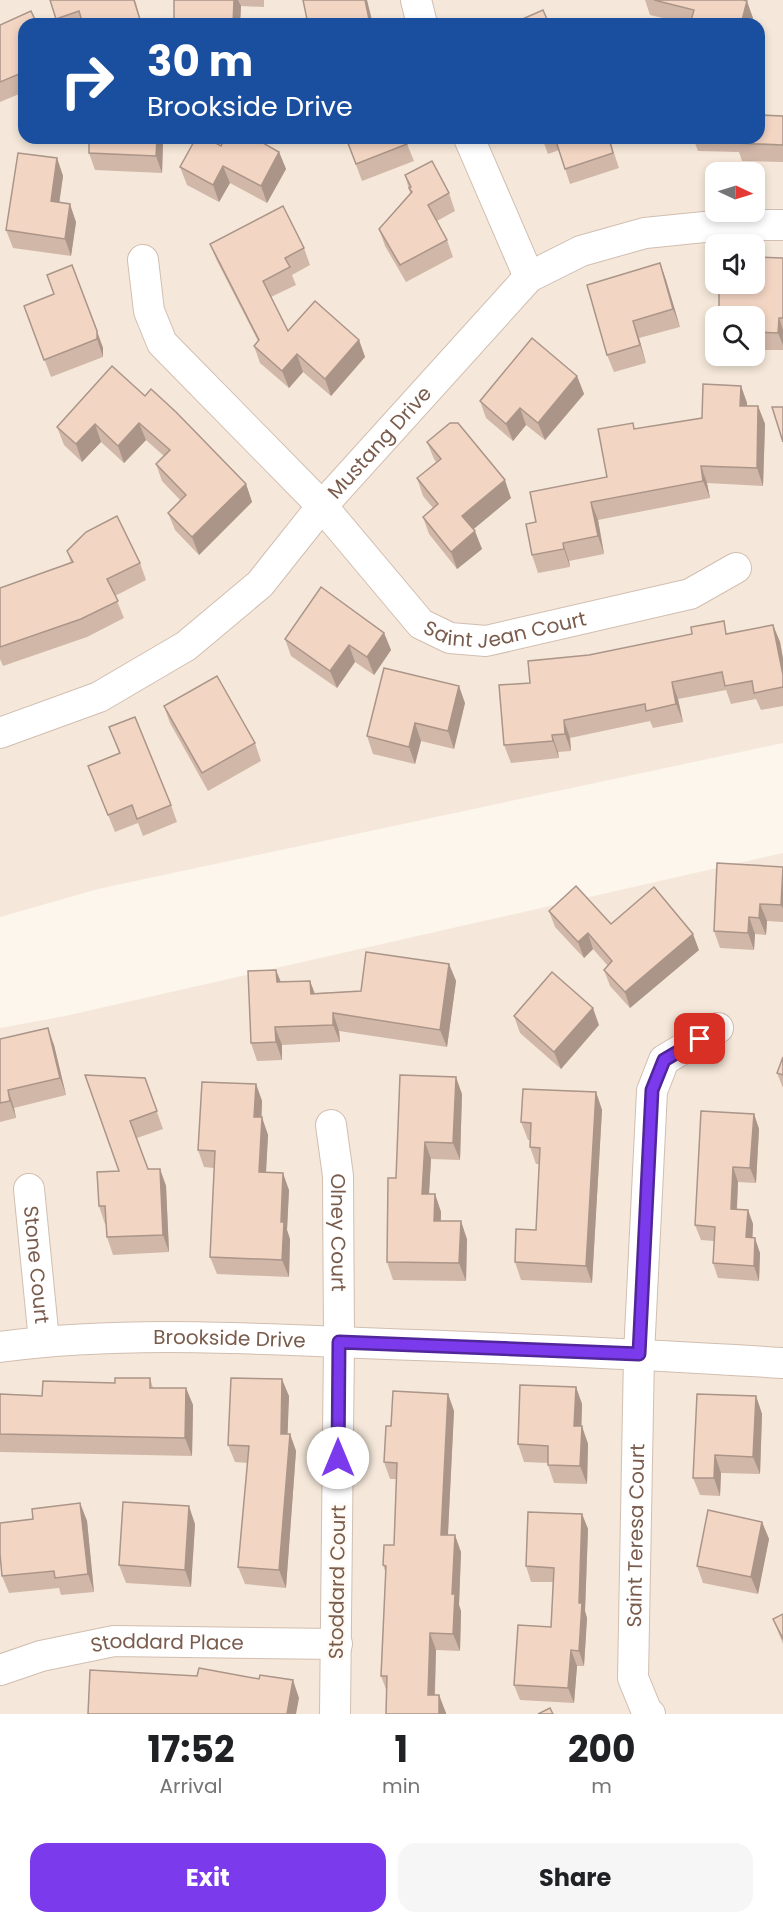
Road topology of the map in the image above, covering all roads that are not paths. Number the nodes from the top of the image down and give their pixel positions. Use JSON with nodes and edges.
{"nodes":[{"id":1,"x":416,"y":0,"type":"edge"},
{"id":2,"x":420,"y":18,"type":"edge"},
{"id":3,"x":472,"y":144,"type":"edge"},
{"id":4,"x":783,"y":225,"type":"edge"},
{"id":5,"x":143,"y":260,"type":"dead end"},
{"id":6,"x":529,"y":277,"type":"junction"},
{"id":7,"x":322,"y":506,"type":"junction"},
{"id":8,"x":736,"y":568,"type":"dead end"},
{"id":9,"x":0,"y":733,"type":"edge"},
{"id":10,"x":718,"y":1028,"type":"dead end"},
{"id":11,"x":331,"y":1125,"type":"dead end"},
{"id":12,"x":28,"y":1189,"type":"dead end"},
{"id":13,"x":44,"y":1341,"type":"junction"},
{"id":14,"x":339,"y":1342,"type":"junction"},
{"id":15,"x":0,"y":1347,"type":"edge"},
{"id":16,"x":639,"y":1354,"type":"junction"},
{"id":17,"x":783,"y":1364,"type":"edge"},
{"id":18,"x":337,"y":1644,"type":"junction"},
{"id":19,"x":0,"y":1670,"type":"edge"},
{"id":20,"x":335,"y":1714,"type":"edge"},
{"id":21,"x":650,"y":1714,"type":"edge"}],
"edges":[{"from":1,"to":2,"type":"street"},
{"from":3,"to":6,"type":"street"},
{"from":4,"to":6,"type":"street","name":"Mustang Drive"},
{"from":5,"to":7,"type":"street","name":"Saint Jean Court"},
{"from":6,"to":7,"type":"street","name":"Mustang Drive"},
{"from":7,"to":8,"type":"street","name":"Saint Jean Court"},
{"from":7,"to":9,"type":"street","name":"Mustang Drive"},
{"from":10,"to":16,"type":"street","name":"Saint Teresa Court"},
{"from":11,"to":14,"type":"street","name":"Olney Court"},
{"from":12,"to":13,"type":"street","name":"Stone Court"},
{"from":13,"to":14,"type":"street","name":"Brookside Drive"},
{"from":13,"to":15,"type":"street","name":"Brookside Drive"},
{"from":14,"to":16,"type":"street","name":"Brookside Drive"},
{"from":14,"to":18,"type":"street","name":"Stoddard Court"},
{"from":16,"to":17,"type":"street","name":"Brookside Drive"},
{"from":16,"to":21,"type":"street","name":"Saint Teresa Court"},
{"from":18,"to":19,"type":"street","name":"Stoddard Place"},
{"from":18,"to":20,"type":"street","name":"Stoddard Court"}]}
